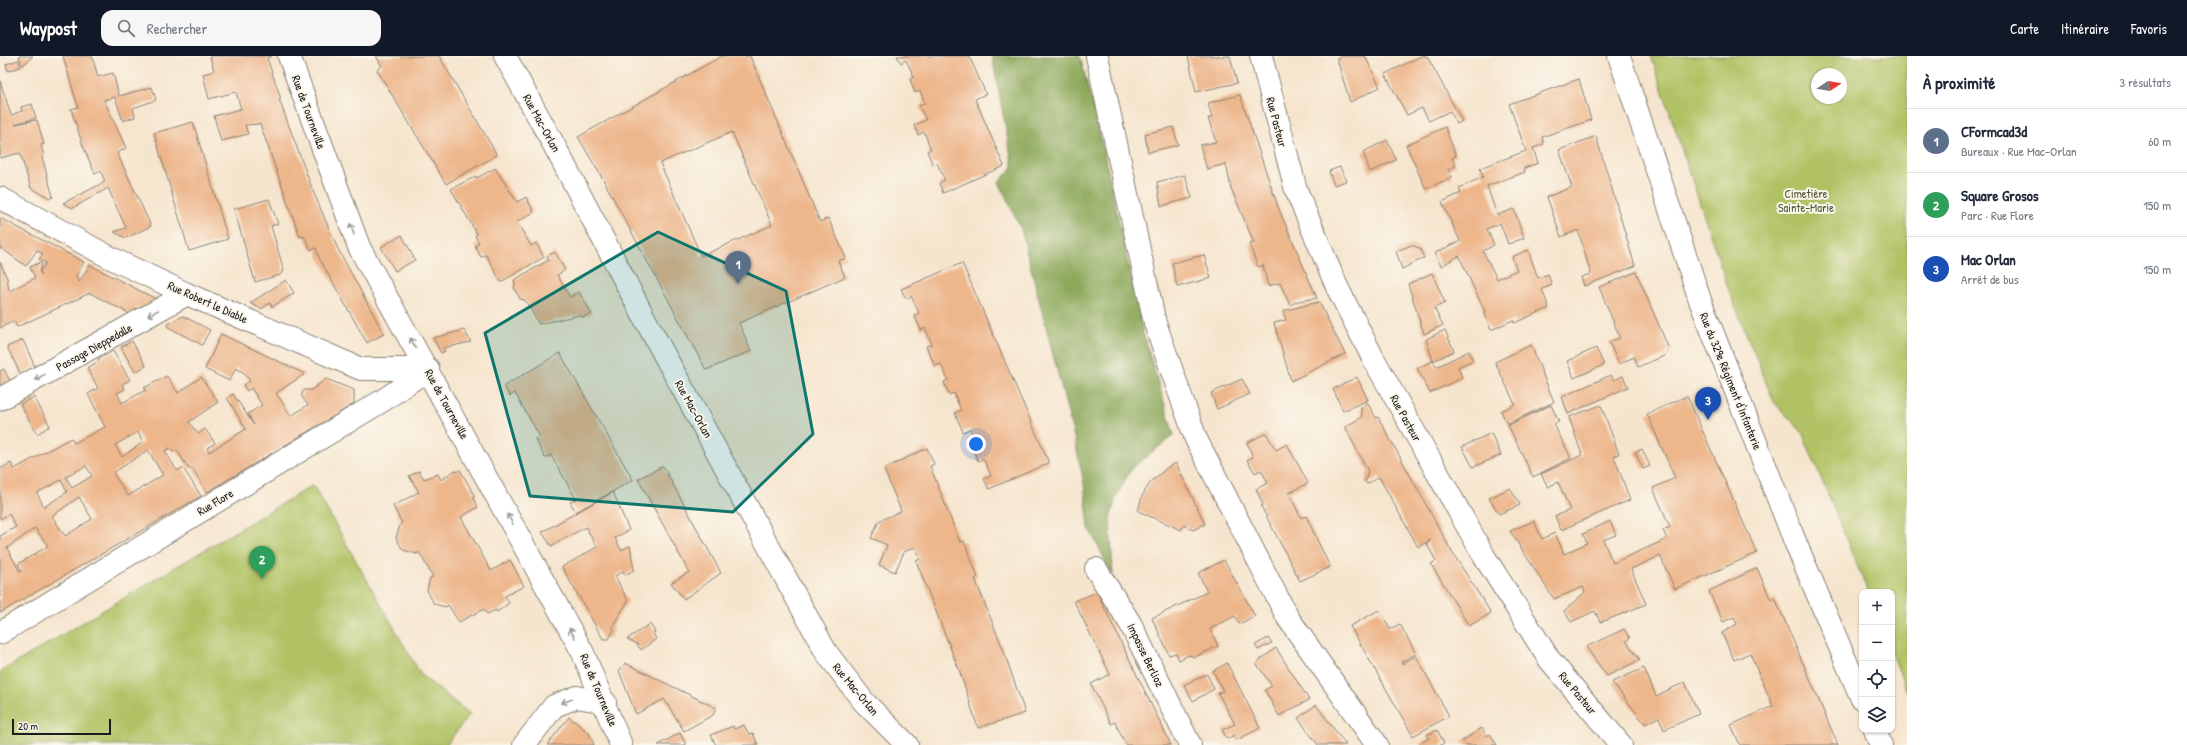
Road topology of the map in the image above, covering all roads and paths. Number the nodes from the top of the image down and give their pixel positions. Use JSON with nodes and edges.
{"nodes":[{"id":1,"x":289,"y":56,"type":"edge"},
{"id":2,"x":505,"y":56,"type":"edge"},
{"id":3,"x":1097,"y":56,"type":"edge"},
{"id":4,"x":1261,"y":56,"type":"edge"},
{"id":5,"x":1619,"y":56,"type":"edge"},
{"id":6,"x":0,"y":198,"type":"edge"},
{"id":7,"x":188,"y":294,"type":"junction"},
{"id":8,"x":428,"y":369,"type":"junction"},
{"id":9,"x":0,"y":399,"type":"edge"},
{"id":10,"x":1096,"y":569,"type":"dead end"},
{"id":11,"x":0,"y":633,"type":"edge"},
{"id":12,"x":1861,"y":697,"type":"edge"},
{"id":13,"x":605,"y":702,"type":"junction"},
{"id":14,"x":1876,"y":733,"type":"edge"},
{"id":15,"x":524,"y":745,"type":"edge"},
{"id":16,"x":622,"y":745,"type":"edge"},
{"id":17,"x":907,"y":745,"type":"edge"},
{"id":18,"x":1190,"y":745,"type":"edge"},
{"id":19,"x":1377,"y":745,"type":"edge"},
{"id":20,"x":1622,"y":745,"type":"edge"},
{"id":21,"x":1881,"y":745,"type":"edge"}],
"edges":[{"from":8,"to":1,"type":"street","name":"Rue de Tourneville","one_way":true},
{"from":2,"to":17,"type":"street","name":"Rue Mac-Orlan"},
{"from":3,"to":19,"type":"street"},
{"from":4,"to":20,"type":"street","name":"Rue Pasteur"},
{"from":5,"to":12,"type":"street","name":"Rue du 329e Régiment d'Infanterie"},
{"from":6,"to":7,"type":"street","name":"Rue Robert le Diable"},
{"from":7,"to":8,"type":"street","name":"Rue Robert le Diable"},
{"from":7,"to":9,"type":"street","name":"Passage Dieppedalle","one_way":true},
{"from":8,"to":11,"type":"street","name":"Rue Flore"},
{"from":13,"to":8,"type":"street","name":"Rue de Tourneville","one_way":true},
{"from":10,"to":18,"type":"street","name":"Impasse Berlioz"},
{"from":13,"to":15,"type":"street","one_way":true},
{"from":13,"to":16,"type":"street","name":"Rue de Tourneville"},
{"from":14,"to":21,"type":"street"}]}
